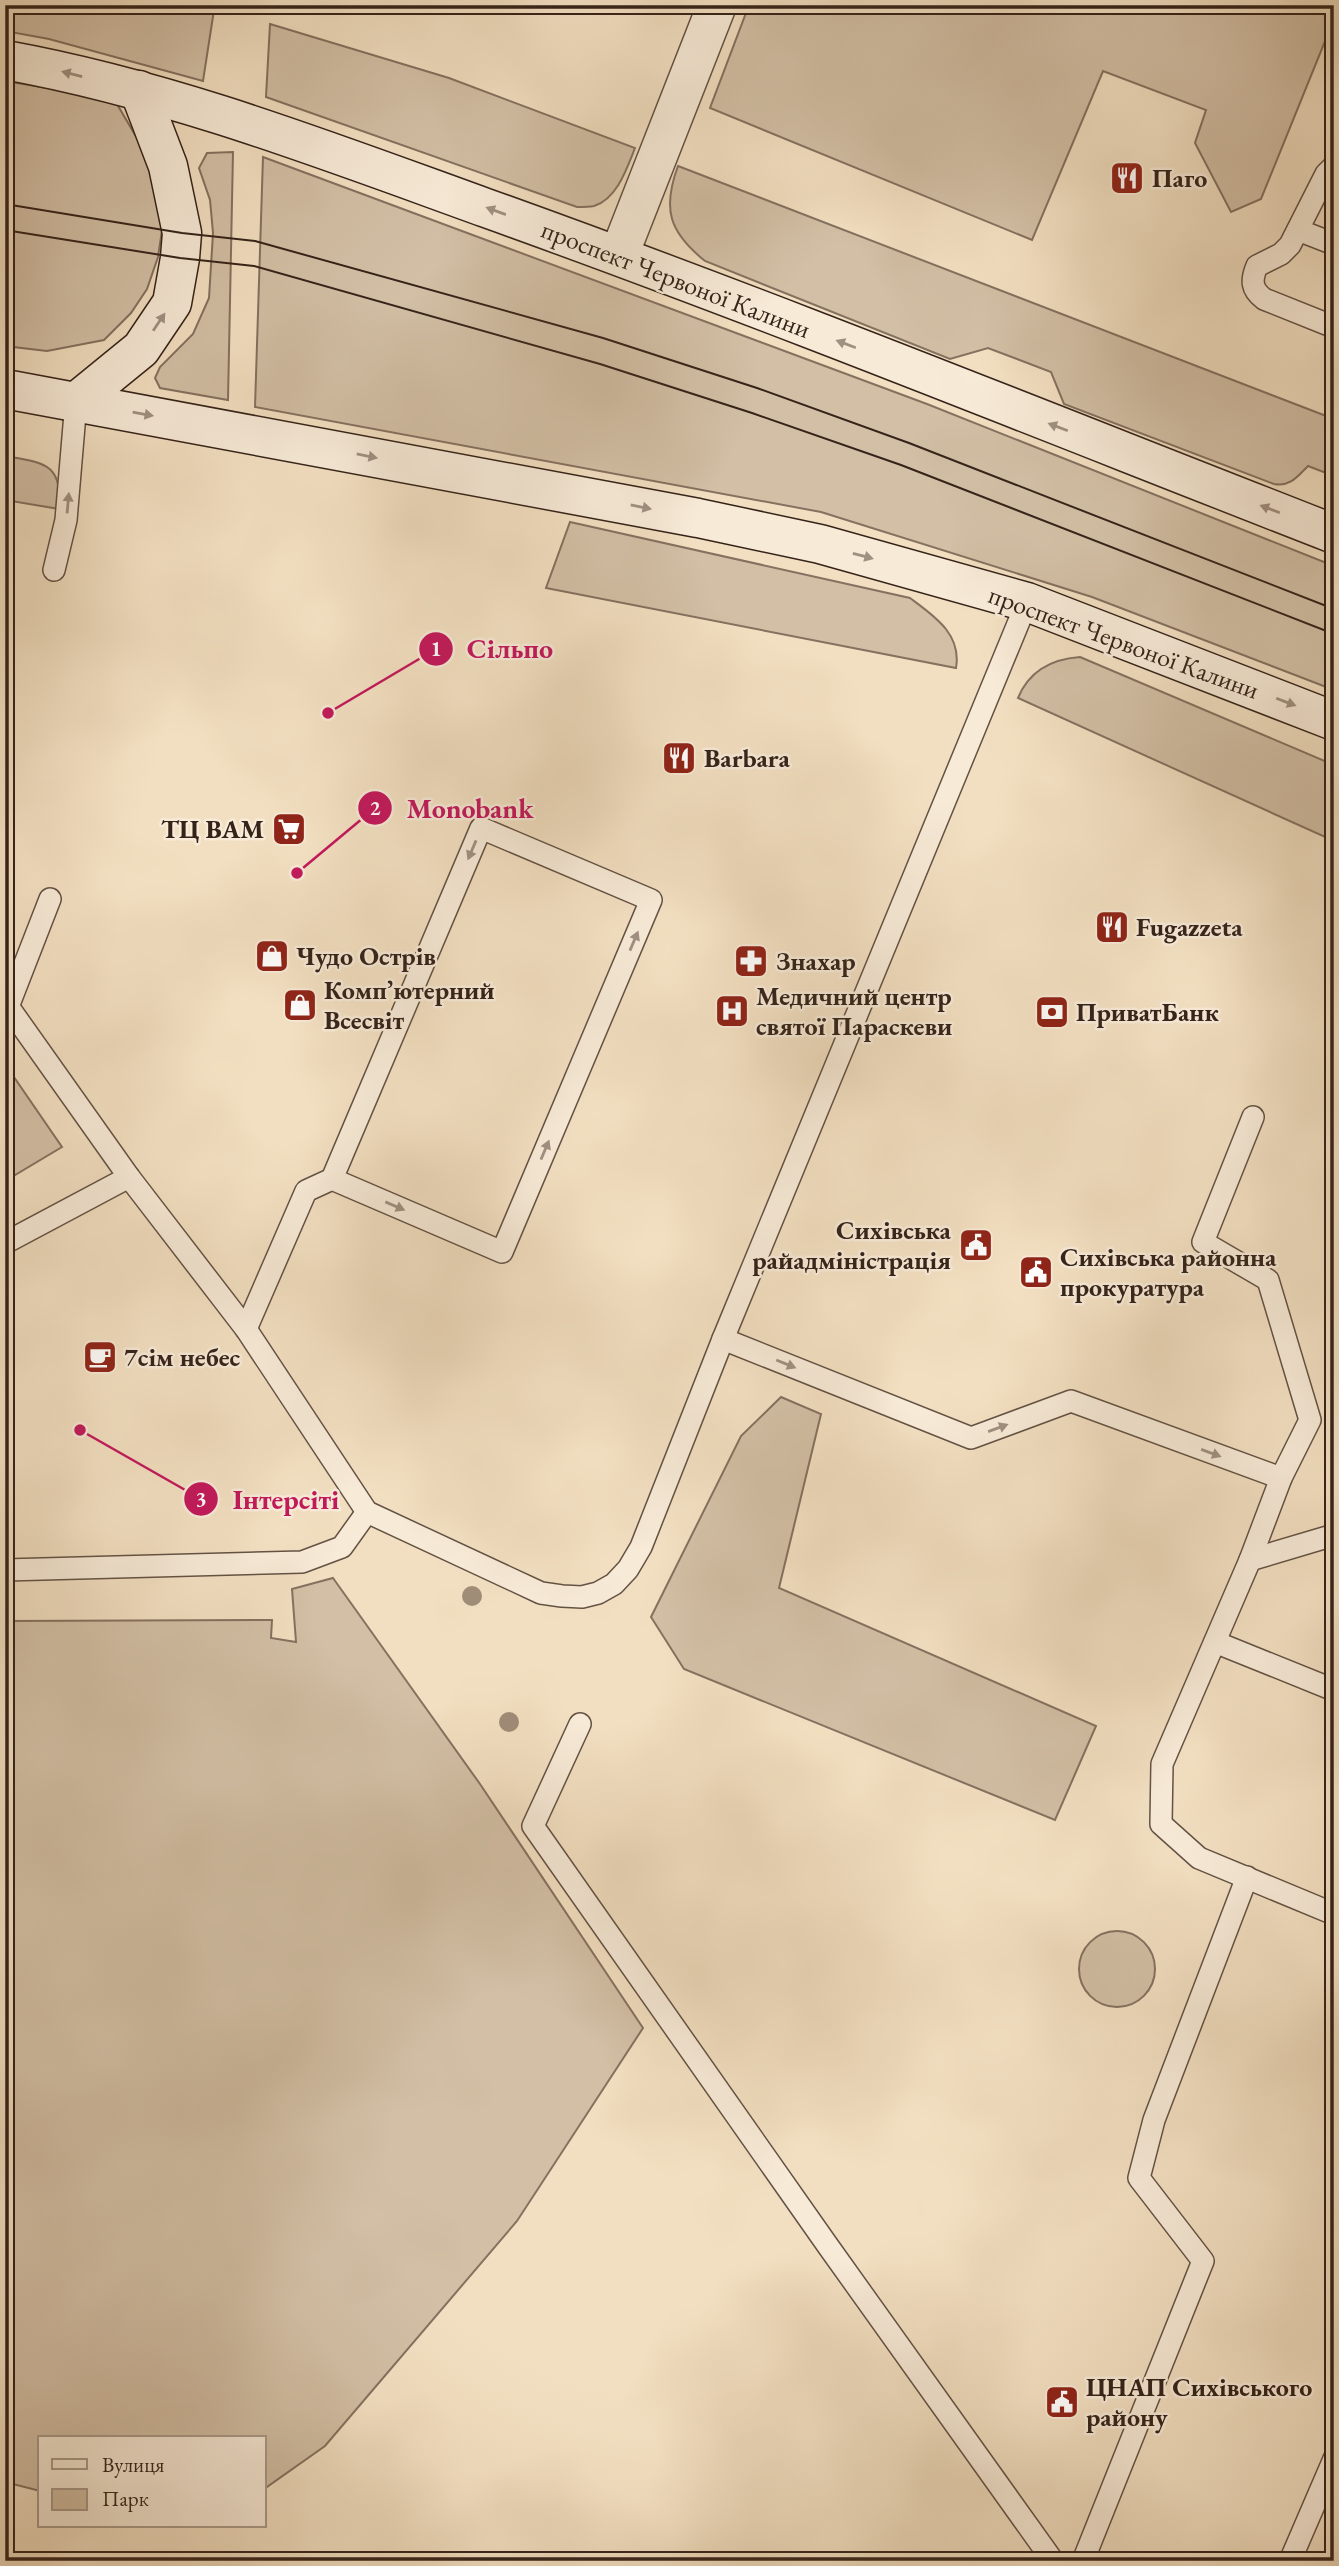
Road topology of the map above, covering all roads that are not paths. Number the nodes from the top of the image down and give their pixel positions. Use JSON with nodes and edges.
{"nodes":[{"id":1,"x":717,"y":5,"type":"edge"},
{"id":2,"x":5,"y":60,"type":"edge"},
{"id":3,"x":139,"y":90,"type":"junction"},
{"id":4,"x":1334,"y":166,"type":"edge"},
{"id":5,"x":1298,"y":230,"type":"junction"},
{"id":6,"x":1334,"y":244,"type":"edge"},
{"id":7,"x":619,"y":255,"type":"junction"},
{"id":8,"x":1334,"y":327,"type":"edge"},
{"id":9,"x":5,"y":389,"type":"edge"},
{"id":10,"x":76,"y":402,"type":"junction"},
{"id":11,"x":1334,"y":534,"type":"edge"},
{"id":12,"x":54,"y":570,"type":"dead end"},
{"id":13,"x":1027,"y":602,"type":"junction"},
{"id":14,"x":1334,"y":721,"type":"edge"},
{"id":15,"x":50,"y":899,"type":"dead end"},
{"id":16,"x":7,"y":1005,"type":"edge"},
{"id":17,"x":1254,"y":1117,"type":"dead end"},
{"id":18,"x":129,"y":1177,"type":"junction"},
{"id":19,"x":332,"y":1179,"type":"junction"},
{"id":20,"x":5,"y":1243,"type":"edge"},
{"id":21,"x":246,"y":1329,"type":"junction"},
{"id":22,"x":723,"y":1339,"type":"junction"},
{"id":23,"x":1281,"y":1478,"type":"junction"},
{"id":24,"x":367,"y":1512,"type":"junction"},
{"id":25,"x":1334,"y":1535,"type":"edge"},
{"id":26,"x":1250,"y":1560,"type":"junction"},
{"id":27,"x":5,"y":1570,"type":"edge"},
{"id":28,"x":1215,"y":1642,"type":"junction"},
{"id":29,"x":1334,"y":1690,"type":"edge"},
{"id":30,"x":579,"y":1724,"type":"dead end"},
{"id":31,"x":1247,"y":1877,"type":"junction"},
{"id":32,"x":1334,"y":1913,"type":"edge"},
{"id":33,"x":1334,"y":2459,"type":"edge"},
{"id":34,"x":1052,"y":2561,"type":"edge"},
{"id":35,"x":1083,"y":2561,"type":"edge"},
{"id":36,"x":1290,"y":2561,"type":"edge"}],
"edges":[{"from":1,"to":7,"type":"main road"},
{"from":3,"to":2,"type":"main road","name":"проспект Червоної Калини","one_way":true},
{"from":7,"to":3,"type":"main road","name":"проспект Червоної Калини","one_way":true},
{"from":10,"to":3,"type":"main road","one_way":true},
{"from":4,"to":5,"type":"lane"},
{"from":5,"to":6,"type":"lane"},
{"from":5,"to":8,"type":"lane"},
{"from":11,"to":7,"type":"main road","name":"проспект Червоної Калини","one_way":true},
{"from":9,"to":10,"type":"main road","name":"проспект Червоної Калини"},
{"from":12,"to":10,"type":"lane","one_way":true},
{"from":10,"to":13,"type":"main road","name":"проспект Червоної Калини","one_way":true},
{"from":13,"to":14,"type":"main road","name":"проспект Червоної Калини","one_way":true},
{"from":13,"to":22,"type":"lane"},
{"from":15,"to":16,"type":"lane"},
{"from":16,"to":18,"type":"lane"},
{"from":17,"to":23,"type":"lane"},
{"from":18,"to":20,"type":"lane"},
{"from":18,"to":21,"type":"lane"},
{"from":19,"to":19,"type":"lane","one_way":true},
{"from":19,"to":21,"type":"lane"},
{"from":21,"to":24,"type":"lane"},
{"from":22,"to":23,"type":"lane","one_way":true},
{"from":22,"to":24,"type":"lane"},
{"from":23,"to":26,"type":"lane"},
{"from":24,"to":27,"type":"lane"},
{"from":25,"to":26,"type":"lane"},
{"from":26,"to":28,"type":"lane"},
{"from":28,"to":29,"type":"lane"},
{"from":28,"to":31,"type":"lane"},
{"from":30,"to":34,"type":"lane"},
{"from":31,"to":32,"type":"lane"},
{"from":31,"to":35,"type":"lane"},
{"from":33,"to":36,"type":"lane"}]}
